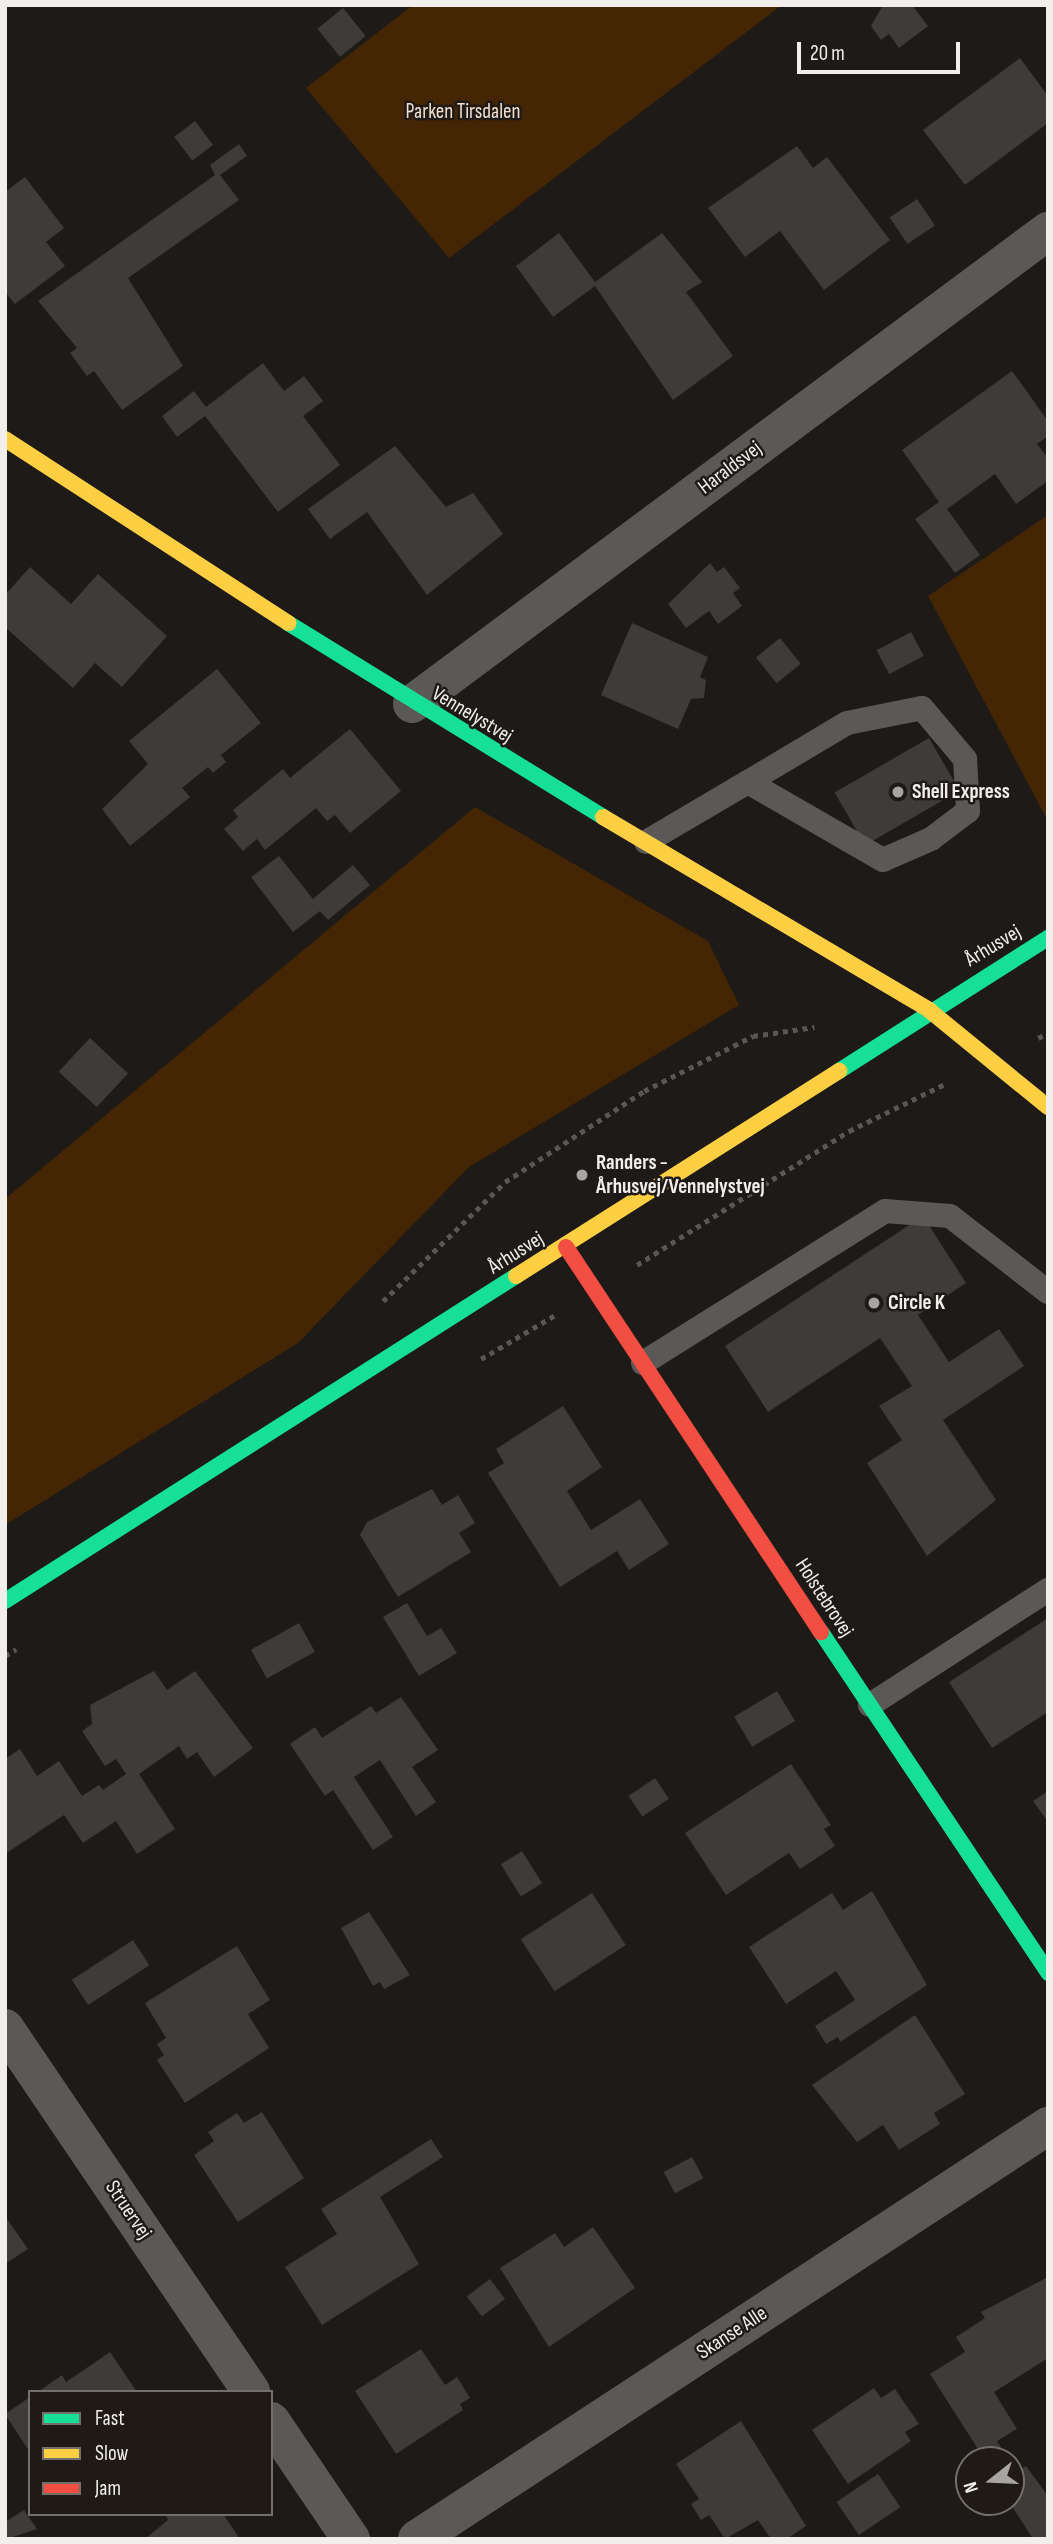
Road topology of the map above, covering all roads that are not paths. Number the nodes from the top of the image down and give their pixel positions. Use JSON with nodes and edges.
{"nodes":[{"id":1,"x":1048,"y":232,"type":"edge"},
{"id":2,"x":5,"y":439,"type":"edge"},
{"id":3,"x":412,"y":704,"type":"junction"},
{"id":4,"x":748,"y":782,"type":"junction"},
{"id":5,"x":646,"y":842,"type":"junction"},
{"id":6,"x":1048,"y":938,"type":"edge"},
{"id":7,"x":929,"y":1010,"type":"junction"},
{"id":8,"x":1048,"y":1107,"type":"edge"},
{"id":9,"x":566,"y":1247,"type":"junction"},
{"id":10,"x":1048,"y":1292,"type":"edge"},
{"id":11,"x":643,"y":1363,"type":"junction"},
{"id":12,"x":1048,"y":1590,"type":"edge"},
{"id":13,"x":5,"y":1601,"type":"edge"},
{"id":14,"x":870,"y":1705,"type":"junction"},
{"id":15,"x":1048,"y":1973,"type":"edge"},
{"id":16,"x":5,"y":2028,"type":"edge"},
{"id":17,"x":1048,"y":2126,"type":"edge"},
{"id":18,"x":250,"y":2390,"type":"edge"},
{"id":19,"x":273,"y":2424,"type":"edge"},
{"id":20,"x":351,"y":2539,"type":"edge"},
{"id":21,"x":417,"y":2539,"type":"edge"}],
"edges":[{"from":1,"to":3,"type":"street","name":"Haraldsvej"},
{"from":2,"to":3,"type":"street","name":"Vennelystvej"},
{"from":3,"to":5,"type":"street","name":"Vennelystvej"},
{"from":4,"to":4,"type":"lane"},
{"from":4,"to":5,"type":"lane"},
{"from":5,"to":7,"type":"street","name":"Vennelystvej"},
{"from":6,"to":7,"type":"street","name":"Århusvej"},
{"from":7,"to":8,"type":"street","name":"Vennelystvej"},
{"from":7,"to":9,"type":"street","name":"Århusvej"},
{"from":9,"to":11,"type":"street","name":"Holstebrovej"},
{"from":9,"to":13,"type":"street","name":"Århusvej"},
{"from":10,"to":11,"type":"lane"},
{"from":11,"to":14,"type":"street","name":"Holstebrovej"},
{"from":12,"to":14,"type":"lane"},
{"from":14,"to":15,"type":"street","name":"Holstebrovej"},
{"from":16,"to":18,"type":"street","name":"Struervej"},
{"from":17,"to":21,"type":"street","name":"Skanse Alle"},
{"from":19,"to":20,"type":"street"}]}
